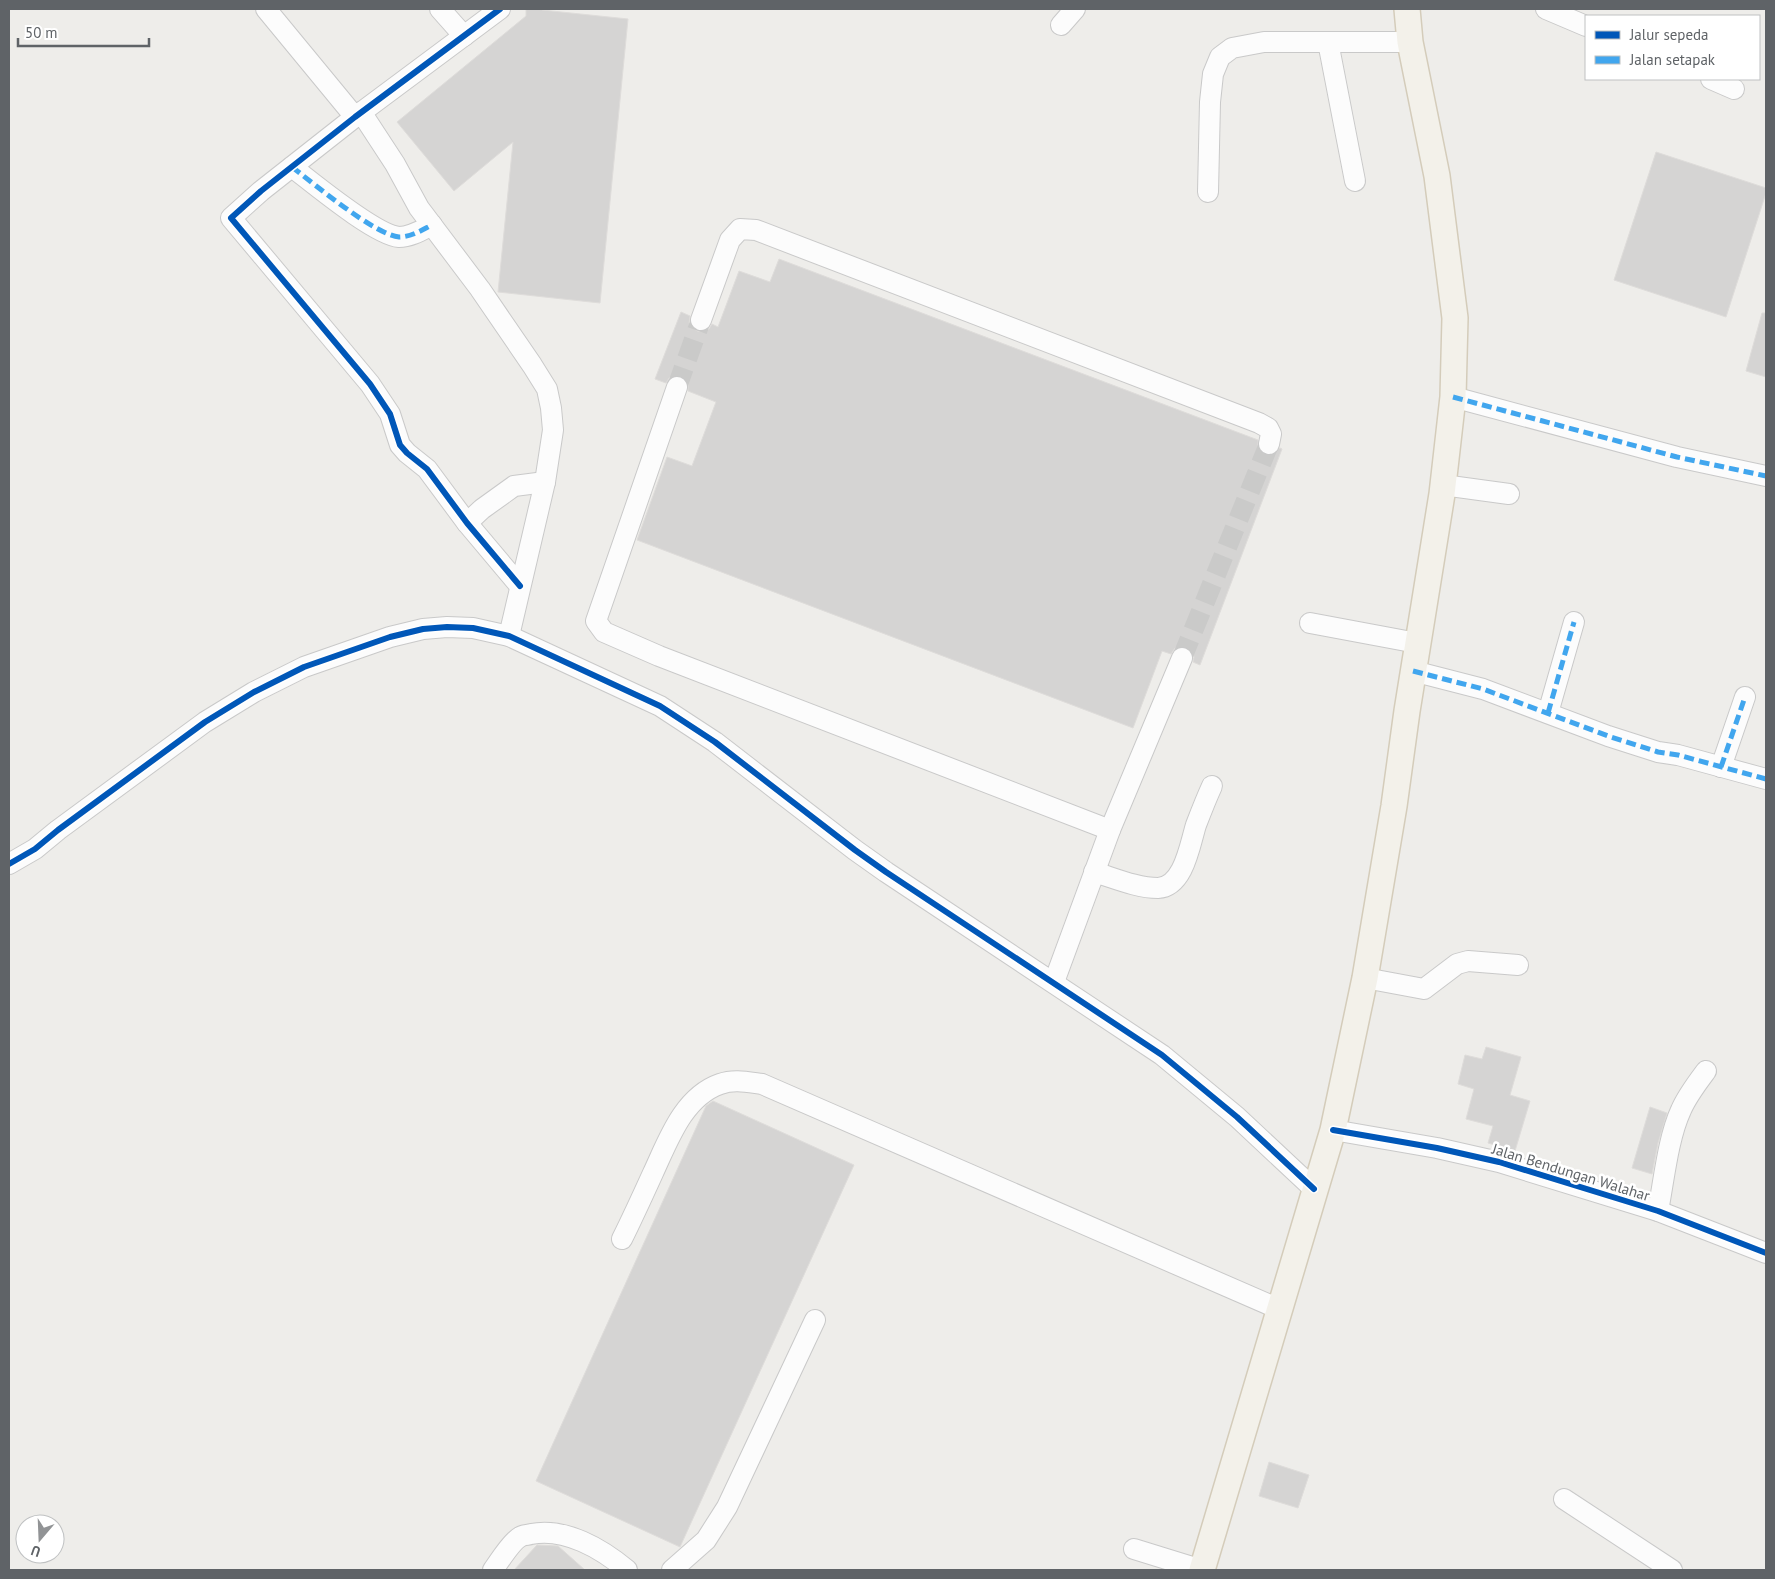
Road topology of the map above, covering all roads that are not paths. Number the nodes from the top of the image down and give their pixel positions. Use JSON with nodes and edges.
{"nodes":[{"id":1,"x":266,"y":9,"type":"edge"},
{"id":2,"x":440,"y":9,"type":"edge"},
{"id":3,"x":500,"y":9,"type":"edge"},
{"id":4,"x":1075,"y":9,"type":"edge"},
{"id":5,"x":1407,"y":9,"type":"edge"},
{"id":6,"x":1546,"y":9,"type":"edge"},
{"id":7,"x":1061,"y":25,"type":"dead end"},
{"id":8,"x":1585,"y":26,"type":"edge"},
{"id":9,"x":464,"y":36,"type":"junction"},
{"id":10,"x":1328,"y":42,"type":"junction"},
{"id":11,"x":1410,"y":42,"type":"junction"},
{"id":12,"x":1713,"y":80,"type":"edge"},
{"id":13,"x":1734,"y":89,"type":"dead end"},
{"id":14,"x":358,"y":115,"type":"junction"},
{"id":15,"x":292,"y":167,"type":"junction"},
{"id":16,"x":1355,"y":181,"type":"dead end"},
{"id":17,"x":1208,"y":192,"type":"dead end"},
{"id":18,"x":432,"y":226,"type":"junction"},
{"id":19,"x":701,"y":320,"type":"tunnel mouth"},
{"id":20,"x":677,"y":387,"type":"tunnel mouth"},
{"id":21,"x":1453,"y":397,"type":"junction"},
{"id":22,"x":1269,"y":444,"type":"tunnel mouth"},
{"id":23,"x":1766,"y":476,"type":"edge"},
{"id":24,"x":545,"y":482,"type":"junction"},
{"id":25,"x":1443,"y":485,"type":"junction"},
{"id":26,"x":1509,"y":494,"type":"dead end"},
{"id":27,"x":466,"y":523,"type":"junction"},
{"id":28,"x":520,"y":586,"type":"junction"},
{"id":29,"x":1574,"y":622,"type":"dead end"},
{"id":30,"x":1310,"y":623,"type":"dead end"},
{"id":31,"x":510,"y":636,"type":"junction"},
{"id":32,"x":1417,"y":643,"type":"junction"},
{"id":33,"x":1182,"y":658,"type":"tunnel mouth"},
{"id":34,"x":1413,"y":672,"type":"junction"},
{"id":35,"x":1745,"y":697,"type":"dead end"},
{"id":36,"x":1548,"y":713,"type":"junction"},
{"id":37,"x":1721,"y":767,"type":"junction"},
{"id":38,"x":1766,"y":779,"type":"edge"},
{"id":39,"x":1212,"y":786,"type":"dead end"},
{"id":40,"x":1110,"y":830,"type":"junction"},
{"id":41,"x":9,"y":864,"type":"edge"},
{"id":42,"x":1094,"y":872,"type":"junction"},
{"id":43,"x":1518,"y":965,"type":"dead end"},
{"id":44,"x":1365,"y":978,"type":"junction"},
{"id":45,"x":1054,"y":982,"type":"junction"},
{"id":46,"x":1706,"y":1071,"type":"dead end"},
{"id":47,"x":1333,"y":1130,"type":"junction"},
{"id":48,"x":1314,"y":1189,"type":"junction"},
{"id":49,"x":1658,"y":1211,"type":"junction"},
{"id":50,"x":622,"y":1239,"type":"dead end"},
{"id":51,"x":1766,"y":1253,"type":"edge"},
{"id":52,"x":1279,"y":1310,"type":"junction"},
{"id":53,"x":815,"y":1320,"type":"dead end"},
{"id":54,"x":1564,"y":1500,"type":"dead end"},
{"id":55,"x":1134,"y":1549,"type":"dead end"},
{"id":56,"x":493,"y":1570,"type":"edge"},
{"id":57,"x":627,"y":1570,"type":"edge"},
{"id":58,"x":672,"y":1570,"type":"edge"},
{"id":59,"x":1202,"y":1570,"type":"edge"},
{"id":60,"x":1672,"y":1570,"type":"edge"}],
"edges":[{"from":1,"to":14,"type":"street"},
{"from":2,"to":9,"type":"street"},
{"from":3,"to":9,"type":"street"},
{"from":4,"to":7,"type":"street"},
{"from":5,"to":11,"type":"main road"},
{"from":6,"to":8,"type":"street"},
{"from":9,"to":14,"type":"street"},
{"from":10,"to":11,"type":"street"},
{"from":10,"to":16,"type":"street"},
{"from":10,"to":17,"type":"street"},
{"from":11,"to":21,"type":"main road"},
{"from":12,"to":13,"type":"street"},
{"from":14,"to":15,"type":"street"},
{"from":14,"to":18,"type":"street"},
{"from":15,"to":18,"type":"street"},
{"from":15,"to":27,"type":"street"},
{"from":18,"to":24,"type":"street"},
{"from":19,"to":22,"type":"street"},
{"from":20,"to":40,"type":"street"},
{"from":21,"to":23,"type":"street"},
{"from":21,"to":25,"type":"main road"},
{"from":24,"to":27,"type":"street"},
{"from":24,"to":28,"type":"street"},
{"from":25,"to":26,"type":"street"},
{"from":25,"to":32,"type":"main road"},
{"from":27,"to":28,"type":"street"},
{"from":28,"to":31,"type":"street"},
{"from":29,"to":36,"type":"street"},
{"from":30,"to":32,"type":"street"},
{"from":31,"to":41,"type":"street"},
{"from":31,"to":45,"type":"street"},
{"from":32,"to":34,"type":"main road"},
{"from":33,"to":40,"type":"street"},
{"from":34,"to":36,"type":"street"},
{"from":34,"to":44,"type":"main road"},
{"from":35,"to":37,"type":"street"},
{"from":36,"to":37,"type":"street"},
{"from":37,"to":38,"type":"street"},
{"from":39,"to":42,"type":"street"},
{"from":40,"to":42,"type":"street"},
{"from":42,"to":45,"type":"street"},
{"from":43,"to":44,"type":"street"},
{"from":44,"to":47,"type":"main road"},
{"from":45,"to":48,"type":"street"},
{"from":46,"to":49,"type":"street"},
{"from":47,"to":48,"type":"main road"},
{"from":47,"to":49,"type":"street","name":"Jalan Bendungan Walahar"},
{"from":48,"to":52,"type":"main road"},
{"from":49,"to":51,"type":"street","name":"Jalan Bendungan Walahar"},
{"from":50,"to":52,"type":"street"},
{"from":52,"to":59,"type":"main road"},
{"from":53,"to":58,"type":"street"},
{"from":54,"to":60,"type":"street"},
{"from":55,"to":59,"type":"street"},
{"from":56,"to":57,"type":"street"}]}
